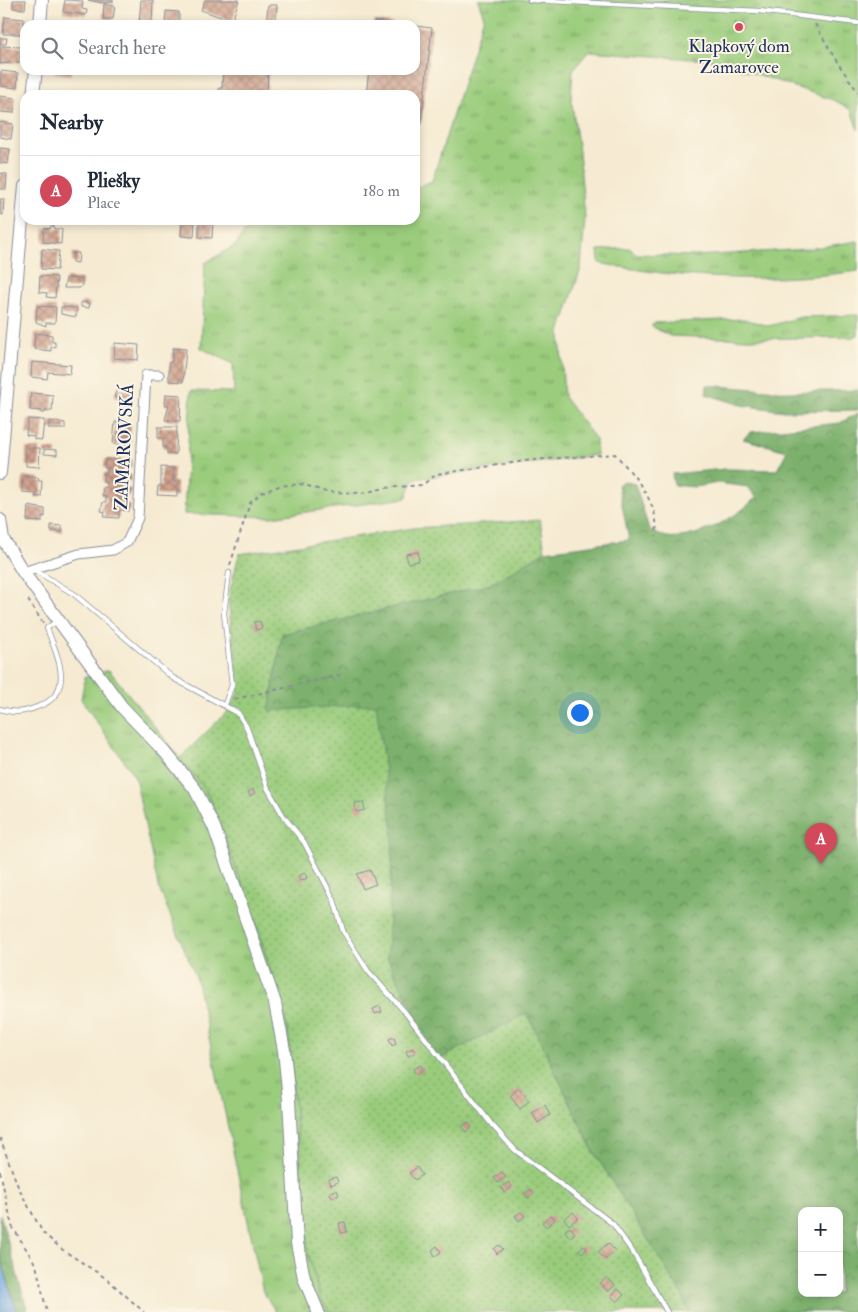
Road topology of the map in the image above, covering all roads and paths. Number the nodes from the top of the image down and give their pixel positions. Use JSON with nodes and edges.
{"nodes":[{"id":1,"x":42,"y":0,"type":"edge"},
{"id":2,"x":530,"y":0,"type":"edge"},
{"id":3,"x":633,"y":2,"type":"edge"},
{"id":4,"x":812,"y":18,"type":"junction"},
{"id":5,"x":40,"y":20,"type":"edge"},
{"id":6,"x":858,"y":23,"type":"edge"},
{"id":7,"x":35,"y":75,"type":"edge"},
{"id":8,"x":34,"y":90,"type":"edge"},
{"id":9,"x":858,"y":92,"type":"edge"},
{"id":10,"x":22,"y":225,"type":"edge"},
{"id":11,"x":160,"y":376,"type":"dead end"},
{"id":12,"x":0,"y":473,"type":"edge"},
{"id":13,"x":0,"y":520,"type":"edge"},
{"id":14,"x":656,"y":536,"type":"dead end"},
{"id":15,"x":28,"y":570,"type":"junction"},
{"id":16,"x":229,"y":573,"type":"joint"},
{"id":17,"x":57,"y":621,"type":"junction"},
{"id":18,"x":340,"y":675,"type":"dead end"},
{"id":19,"x":225,"y":704,"type":"junction"},
{"id":20,"x":0,"y":709,"type":"edge"},
{"id":21,"x":0,"y":1138,"type":"edge"},
{"id":22,"x":0,"y":1171,"type":"edge"},
{"id":23,"x":47,"y":1312,"type":"edge"},
{"id":24,"x":144,"y":1312,"type":"edge"},
{"id":25,"x":318,"y":1312,"type":"edge"},
{"id":26,"x":667,"y":1312,"type":"edge"}],
"edges":[{"from":1,"to":5,"type":"main road"},
{"from":2,"to":3,"type":"lane"},
{"from":3,"to":4,"type":"lane"},
{"from":4,"to":6,"type":"lane"},
{"from":4,"to":9,"type":"path"},
{"from":7,"to":8,"type":"main road"},
{"from":10,"to":12,"type":"main road"},
{"from":11,"to":15,"type":"street","name":"ZAMAROVSKÁ"},
{"from":13,"to":15,"type":"main road"},
{"from":14,"to":16,"type":"path"},
{"from":15,"to":17,"type":"main road"},
{"from":15,"to":19,"type":"lane"},
{"from":16,"to":19,"type":"lane"},
{"from":17,"to":20,"type":"lane"},
{"from":17,"to":25,"type":"main road"},
{"from":18,"to":19,"type":"path"},
{"from":19,"to":26,"type":"lane"},
{"from":21,"to":24,"type":"path"},
{"from":22,"to":23,"type":"path"}]}
